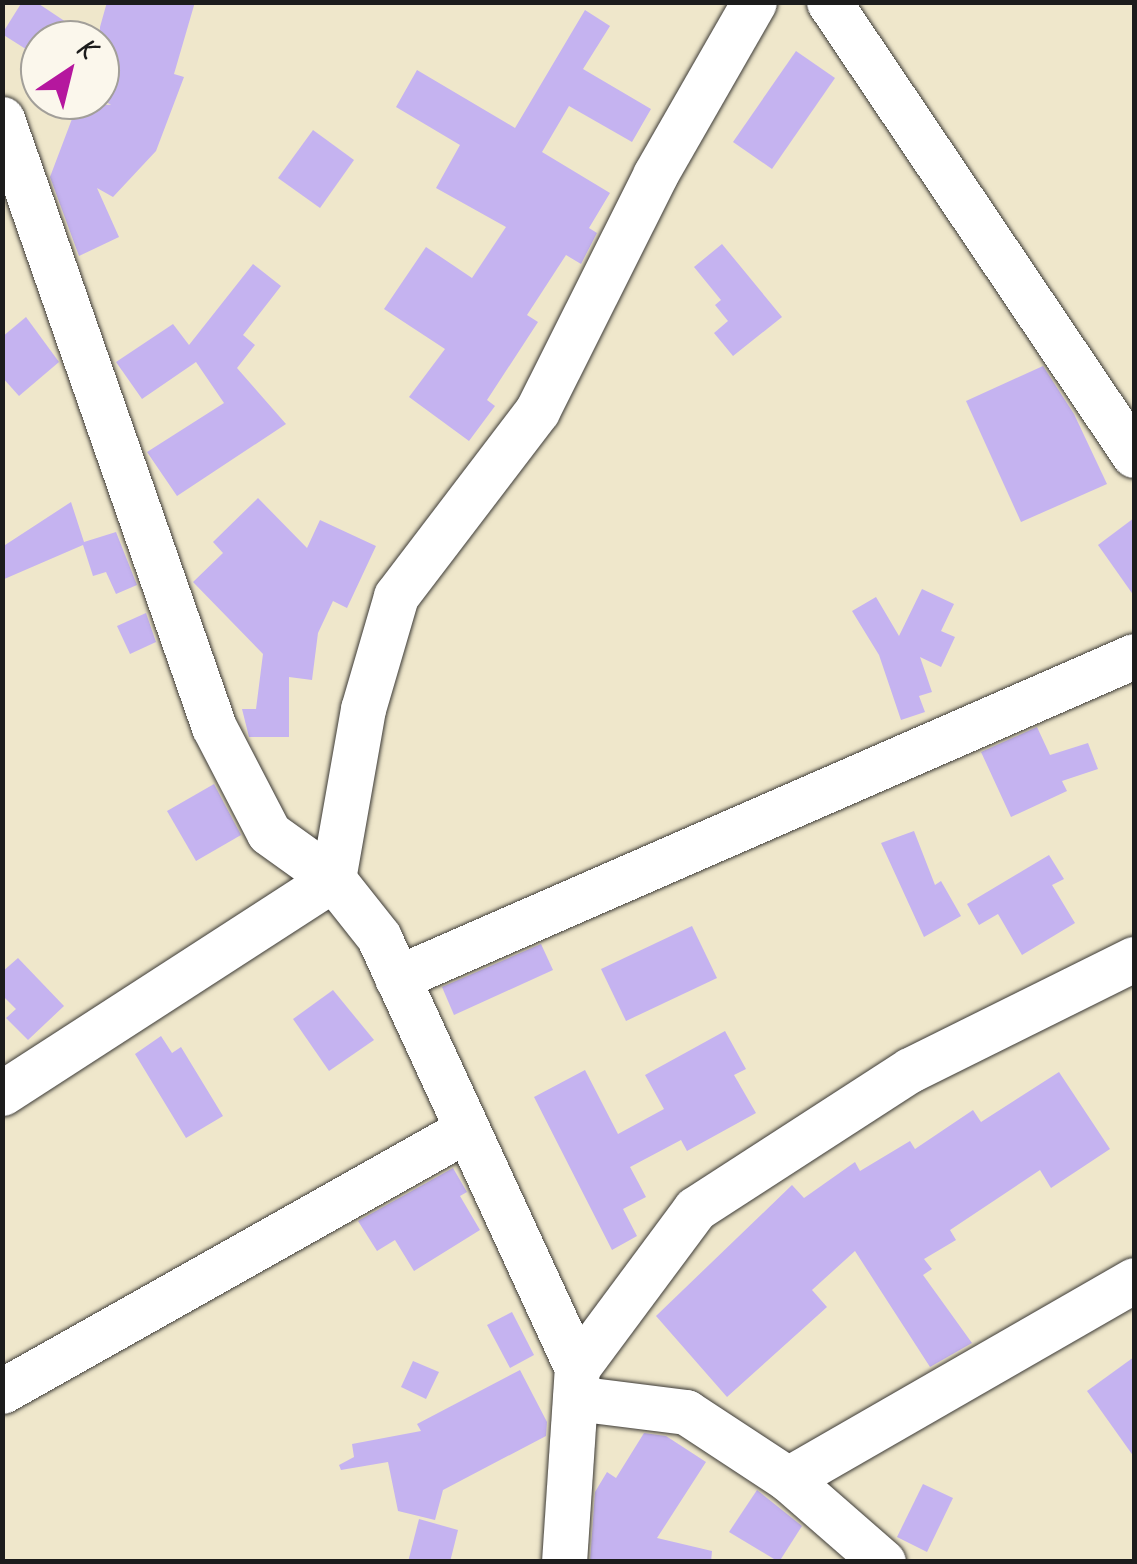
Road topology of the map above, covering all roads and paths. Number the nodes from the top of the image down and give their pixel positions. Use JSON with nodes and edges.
{"nodes":[{"id":1,"x":754,"y":2,"type":"edge"},
{"id":2,"x":829,"y":2,"type":"edge"},
{"id":3,"x":2,"y":118,"type":"edge"},
{"id":4,"x":1134,"y":454,"type":"edge"},
{"id":5,"x":1134,"y":656,"type":"edge"},
{"id":6,"x":332,"y":879,"type":"junction"},
{"id":7,"x":1134,"y":959,"type":"edge"},
{"id":8,"x":398,"y":978,"type":"junction"},
{"id":9,"x":2,"y":1092,"type":"edge"},
{"id":10,"x":466,"y":1130,"type":"junction"},
{"id":11,"x":1134,"y":1280,"type":"edge"},
{"id":12,"x":576,"y":1383,"type":"junction"},
{"id":13,"x":2,"y":1390,"type":"edge"},
{"id":14,"x":788,"y":1480,"type":"junction"},
{"id":15,"x":564,"y":1562,"type":"edge"},
{"id":16,"x":883,"y":1562,"type":"edge"}],
"edges":[{"from":1,"to":6,"type":"street"},
{"from":2,"to":4,"type":"street"},
{"from":3,"to":6,"type":"street"},
{"from":5,"to":8,"type":"street"},
{"from":6,"to":8,"type":"street"},
{"from":6,"to":9,"type":"street"},
{"from":7,"to":12,"type":"street"},
{"from":8,"to":10,"type":"street"},
{"from":10,"to":12,"type":"street"},
{"from":10,"to":13,"type":"street"},
{"from":11,"to":14,"type":"street"},
{"from":12,"to":14,"type":"street"},
{"from":12,"to":15,"type":"street"},
{"from":14,"to":16,"type":"street"}]}
